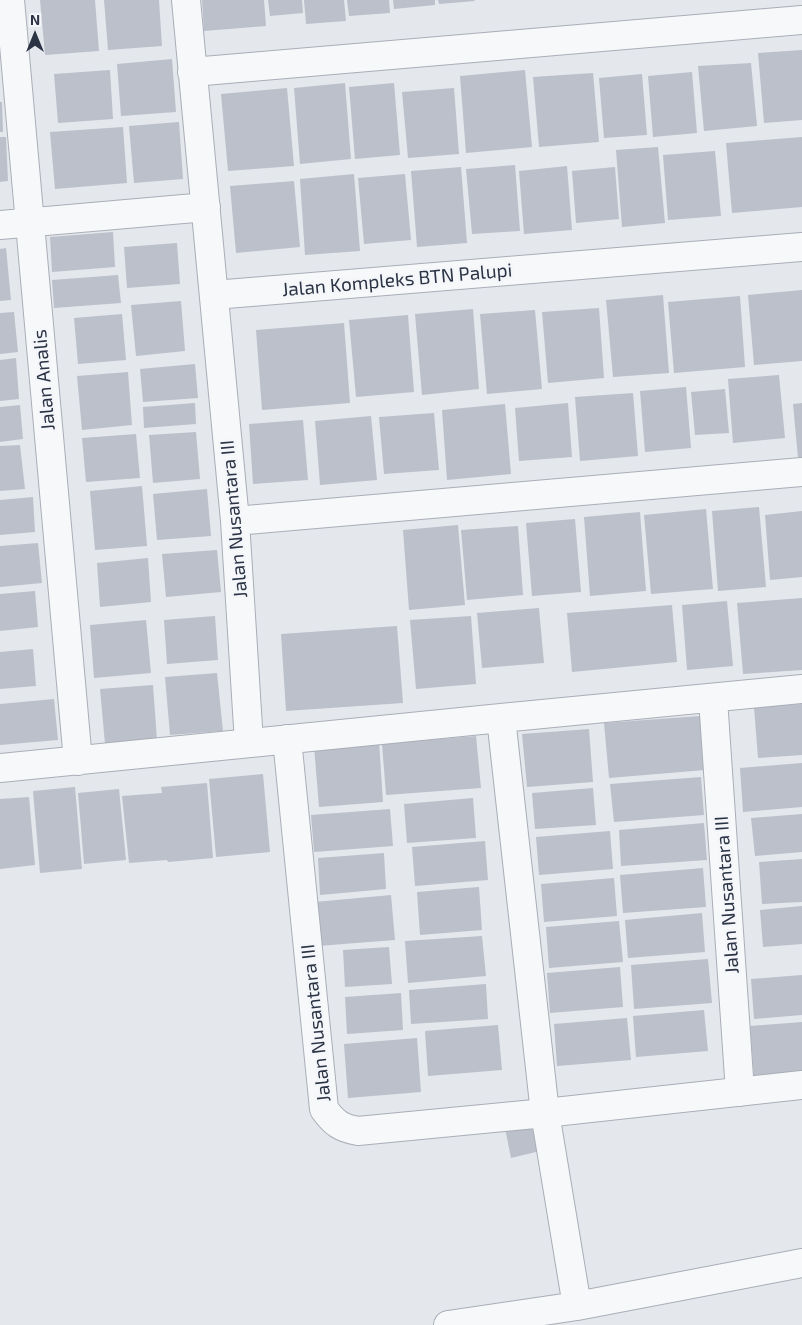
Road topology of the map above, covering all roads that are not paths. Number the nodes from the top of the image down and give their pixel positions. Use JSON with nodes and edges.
{"nodes":[{"id":1,"x":10,"y":0,"type":"edge"},
{"id":2,"x":186,"y":0,"type":"edge"},
{"id":3,"x":802,"y":20,"type":"edge"},
{"id":4,"x":192,"y":72,"type":"junction"},
{"id":5,"x":206,"y":206,"type":"junction"},
{"id":6,"x":31,"y":221,"type":"junction"},
{"id":7,"x":0,"y":225,"type":"edge"},
{"id":8,"x":802,"y":247,"type":"edge"},
{"id":9,"x":214,"y":295,"type":"junction"},
{"id":10,"x":802,"y":472,"type":"edge"},
{"id":11,"x":235,"y":521,"type":"junction"},
{"id":12,"x":802,"y":689,"type":"edge"},
{"id":13,"x":714,"y":699,"type":"junction"},
{"id":14,"x":501,"y":718,"type":"junction"},
{"id":15,"x":286,"y":739,"type":"junction"},
{"id":16,"x":249,"y":743,"type":"junction"},
{"id":17,"x":78,"y":761,"type":"junction"},
{"id":18,"x":0,"y":768,"type":"edge"},
{"id":19,"x":802,"y":1085,"type":"edge"},
{"id":20,"x":740,"y":1092,"type":"junction"},
{"id":21,"x":545,"y":1113,"type":"junction"},
{"id":22,"x":802,"y":1263,"type":"edge"},
{"id":23,"x":577,"y":1306,"type":"junction"},
{"id":24,"x":448,"y":1325,"type":"edge"}],
"edges":[{"from":1,"to":6,"type":"street","name":"Jalan Analis"},
{"from":2,"to":4,"type":"street"},
{"from":3,"to":4,"type":"street"},
{"from":4,"to":5,"type":"street"},
{"from":5,"to":6,"type":"street"},
{"from":5,"to":9,"type":"street"},
{"from":6,"to":7,"type":"street"},
{"from":6,"to":17,"type":"street","name":"Jalan Analis"},
{"from":8,"to":9,"type":"street","name":"Jalan Kompleks BTN Palupi"},
{"from":9,"to":11,"type":"street","name":"Jalan Nusantara III"},
{"from":10,"to":11,"type":"street"},
{"from":11,"to":16,"type":"street","name":"Jalan Nusantara III"},
{"from":12,"to":13,"type":"street"},
{"from":13,"to":14,"type":"street"},
{"from":13,"to":20,"type":"street","name":"Jalan Nusantara III"},
{"from":14,"to":15,"type":"street"},
{"from":14,"to":21,"type":"street"},
{"from":15,"to":16,"type":"street"},
{"from":15,"to":21,"type":"street","name":"Jalan Nusantara III"},
{"from":16,"to":17,"type":"street"},
{"from":17,"to":18,"type":"street"},
{"from":19,"to":20,"type":"street","name":"Jalan Nusantara III"},
{"from":20,"to":21,"type":"street","name":"Jalan Nusantara III"},
{"from":21,"to":23,"type":"street"},
{"from":22,"to":23,"type":"street"},
{"from":23,"to":24,"type":"street"}]}
